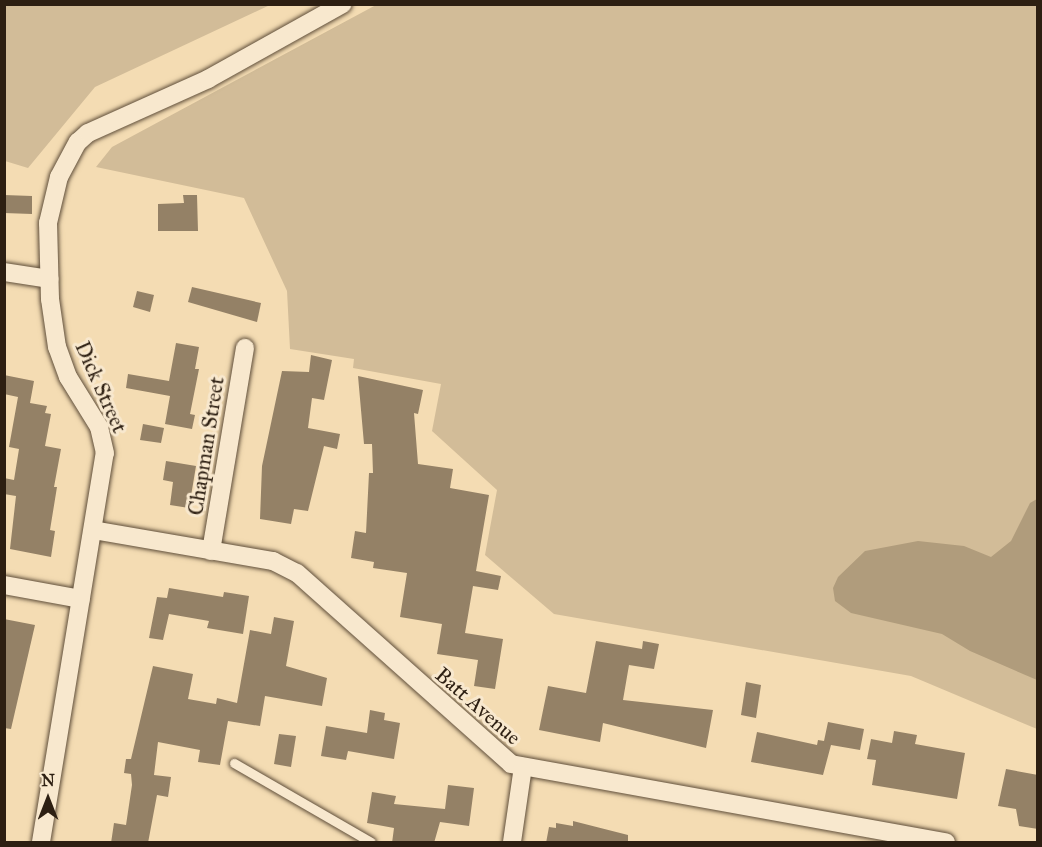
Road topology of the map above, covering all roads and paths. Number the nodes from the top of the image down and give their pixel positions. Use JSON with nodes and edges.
{"nodes":[{"id":1,"x":343,"y":4,"type":"edge"},
{"id":2,"x":4,"y":272,"type":"edge"},
{"id":3,"x":49,"y":279,"type":"junction"},
{"id":4,"x":245,"y":348,"type":"dead end"},
{"id":5,"x":93,"y":530,"type":"junction"},
{"id":6,"x":211,"y":550,"type":"junction"},
{"id":7,"x":4,"y":585,"type":"edge"},
{"id":8,"x":81,"y":599,"type":"junction"},
{"id":9,"x":234,"y":763,"type":"dead end"},
{"id":10,"x":523,"y":767,"type":"junction"},
{"id":11,"x":40,"y":843,"type":"edge"},
{"id":12,"x":371,"y":843,"type":"edge"},
{"id":13,"x":512,"y":843,"type":"edge"},
{"id":14,"x":946,"y":843,"type":"edge"}],
"edges":[{"from":1,"to":3,"type":"street","name":"Dick Street"},
{"from":2,"to":3,"type":"street"},
{"from":3,"to":5,"type":"street","name":"Dick Street"},
{"from":4,"to":6,"type":"street","name":"Chapman Street"},
{"from":5,"to":6,"type":"street","name":"Batt Avenue"},
{"from":5,"to":8,"type":"street","name":"Dick Street"},
{"from":6,"to":10,"type":"street","name":"Batt Avenue"},
{"from":7,"to":8,"type":"street"},
{"from":8,"to":11,"type":"street","name":"Dick Street"},
{"from":9,"to":12,"type":"lane"},
{"from":10,"to":13,"type":"street"},
{"from":10,"to":14,"type":"street","name":"Batt Avenue"}]}
